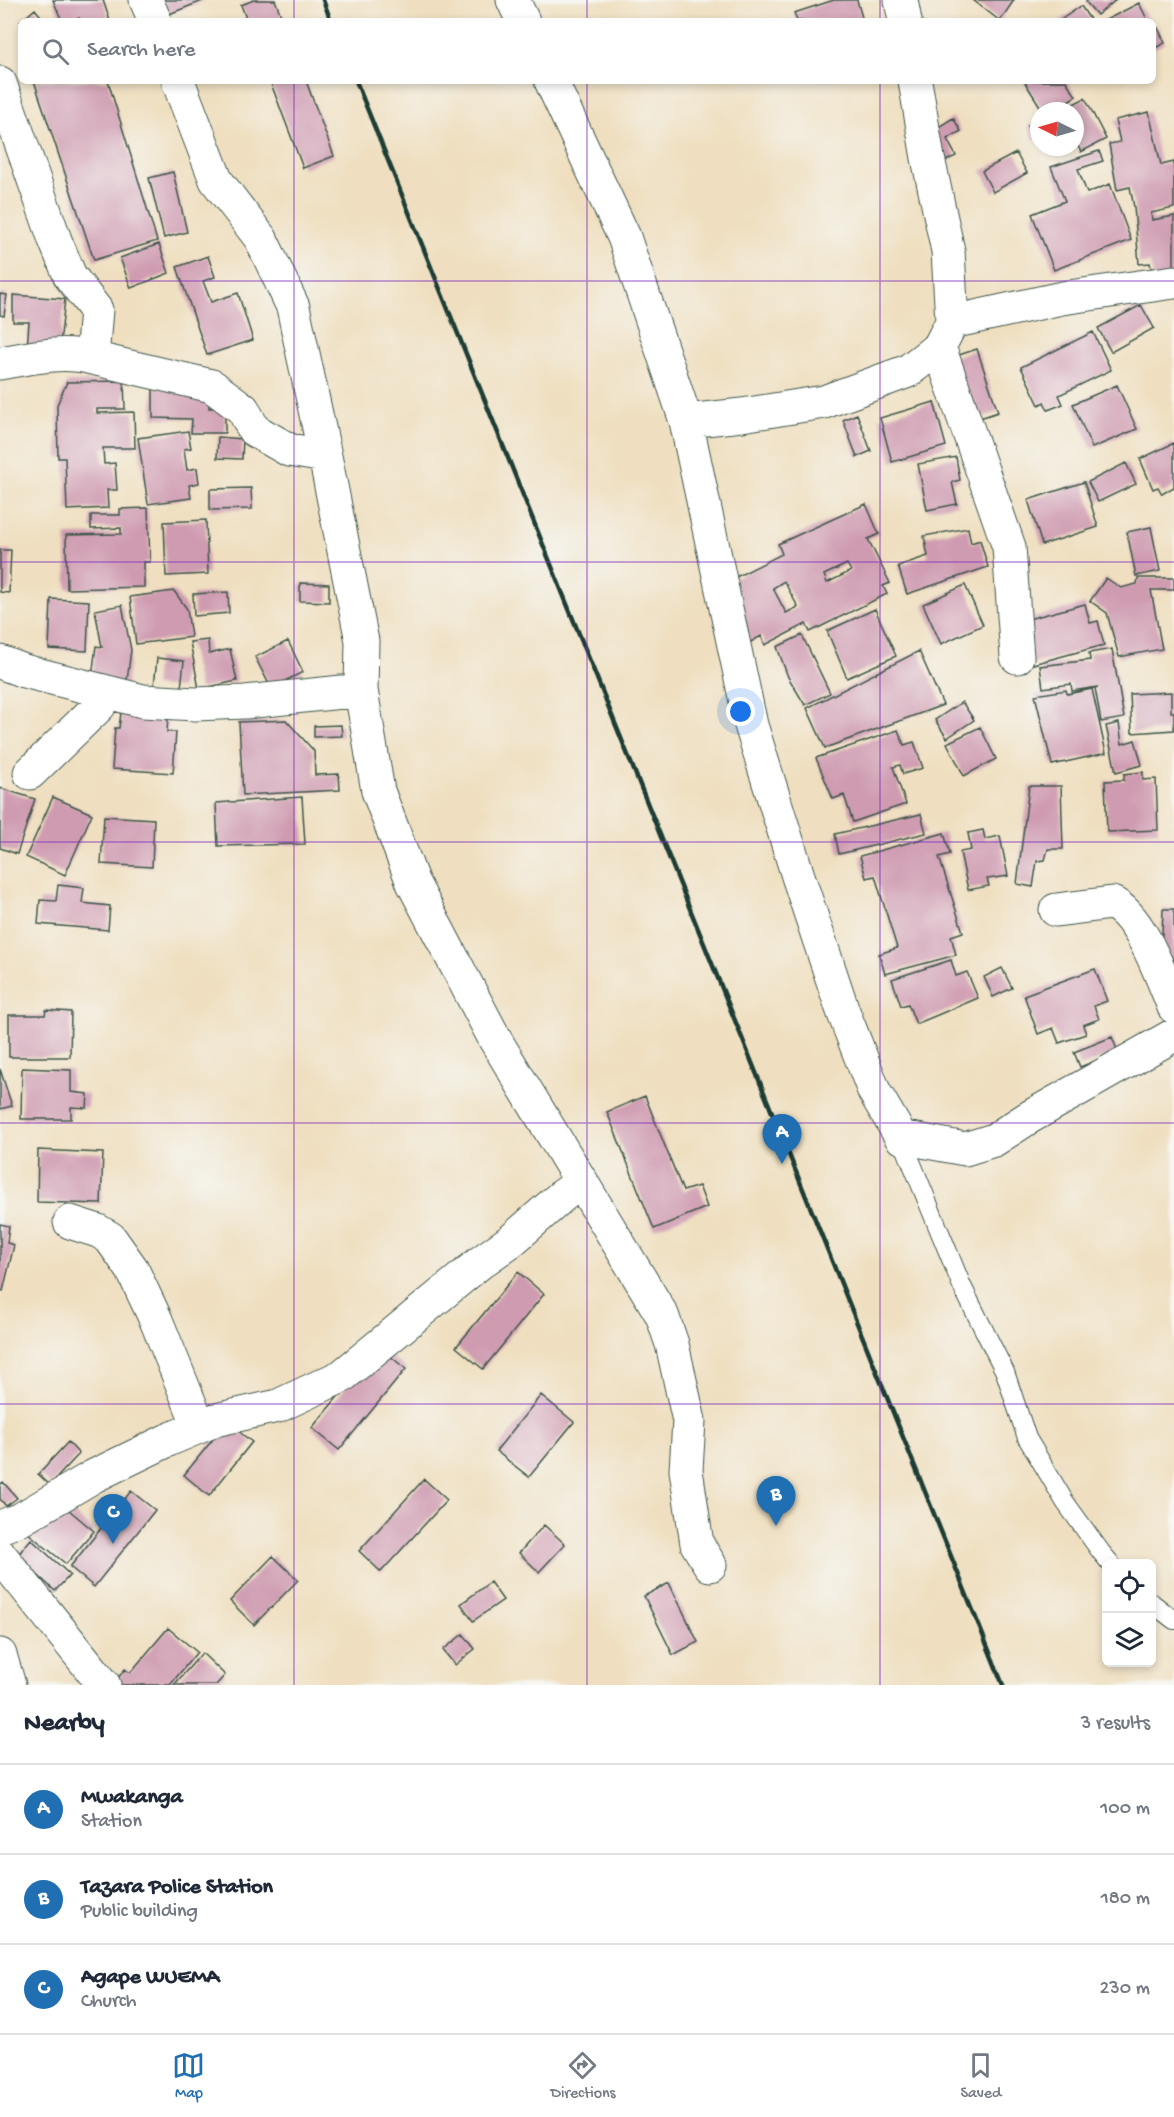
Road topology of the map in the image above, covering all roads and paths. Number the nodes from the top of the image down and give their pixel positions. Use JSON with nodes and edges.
{"nodes":[{"id":1,"x":146,"y":0,"type":"edge"},
{"id":2,"x":513,"y":0,"type":"edge"},
{"id":3,"x":901,"y":0,"type":"edge"},
{"id":4,"x":153,"y":18,"type":"edge"},
{"id":5,"x":522,"y":18,"type":"edge"},
{"id":6,"x":904,"y":18,"type":"edge"},
{"id":7,"x":0,"y":83,"type":"edge"},
{"id":8,"x":179,"y":84,"type":"edge"},
{"id":9,"x":552,"y":84,"type":"edge"},
{"id":10,"x":916,"y":84,"type":"edge"},
{"id":11,"x":1174,"y":282,"type":"edge"},
{"id":12,"x":946,"y":334,"type":"junction"},
{"id":13,"x":92,"y":358,"type":"junction"},
{"id":14,"x":0,"y":363,"type":"edge"},
{"id":15,"x":686,"y":421,"type":"junction"},
{"id":16,"x":325,"y":456,"type":"junction"},
{"id":17,"x":1017,"y":657,"type":"dead end"},
{"id":18,"x":0,"y":662,"type":"edge"},
{"id":19,"x":361,"y":690,"type":"junction"},
{"id":20,"x":101,"y":691,"type":"junction"},
{"id":21,"x":30,"y":774,"type":"dead end"},
{"id":22,"x":1056,"y":909,"type":"dead end"},
{"id":23,"x":1174,"y":1007,"type":"edge"},
{"id":24,"x":1174,"y":1035,"type":"edge"},
{"id":25,"x":901,"y":1137,"type":"junction"},
{"id":26,"x":582,"y":1182,"type":"junction"},
{"id":27,"x":70,"y":1222,"type":"dead end"},
{"id":28,"x":199,"y":1426,"type":"junction"},
{"id":29,"x":0,"y":1527,"type":"edge"},
{"id":30,"x":0,"y":1555,"type":"edge"},
{"id":31,"x":1108,"y":1559,"type":"edge"},
{"id":32,"x":710,"y":1565,"type":"dead end"},
{"id":33,"x":1156,"y":1606,"type":"edge"},
{"id":34,"x":1174,"y":1620,"type":"edge"},
{"id":35,"x":0,"y":1655,"type":"edge"},
{"id":36,"x":9,"y":1685,"type":"edge"},
{"id":37,"x":104,"y":1685,"type":"edge"}],
"edges":[{"from":1,"to":4,"type":"street"},
{"from":2,"to":5,"type":"street"},
{"from":3,"to":6,"type":"street"},
{"from":7,"to":13,"type":"street"},
{"from":8,"to":16,"type":"street"},
{"from":9,"to":15,"type":"street"},
{"from":10,"to":12,"type":"street"},
{"from":11,"to":12,"type":"street"},
{"from":12,"to":15,"type":"street"},
{"from":12,"to":17,"type":"street"},
{"from":13,"to":14,"type":"street"},
{"from":13,"to":16,"type":"street"},
{"from":15,"to":25,"type":"street"},
{"from":16,"to":19,"type":"street"},
{"from":18,"to":20,"type":"street"},
{"from":19,"to":20,"type":"street"},
{"from":19,"to":26,"type":"street"},
{"from":20,"to":21,"type":"street"},
{"from":22,"to":23,"type":"street"},
{"from":24,"to":25,"type":"street"},
{"from":25,"to":31,"type":"lane"},
{"from":26,"to":28,"type":"street"},
{"from":26,"to":32,"type":"street"},
{"from":27,"to":28,"type":"street"},
{"from":28,"to":29,"type":"street"},
{"from":30,"to":37,"type":"street"},
{"from":33,"to":34,"type":"lane"},
{"from":35,"to":36,"type":"street"}]}
